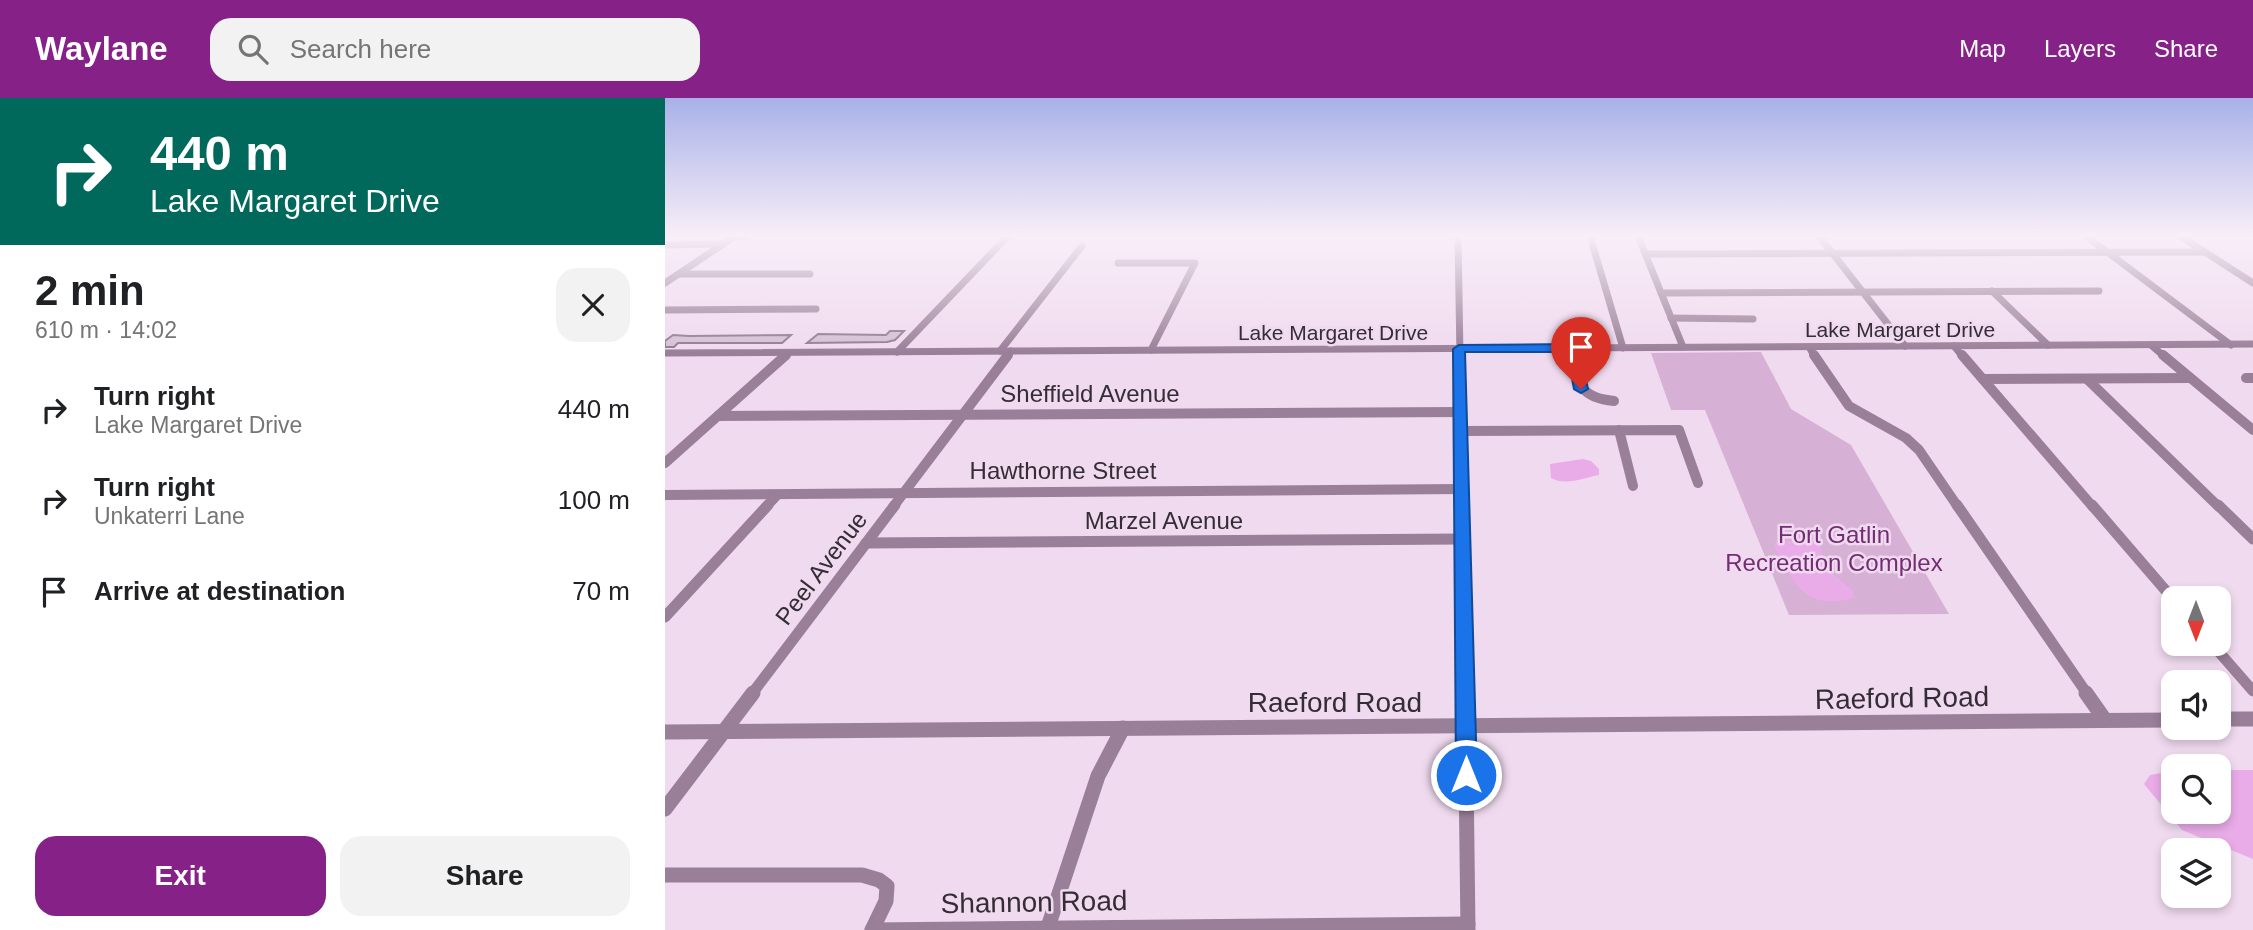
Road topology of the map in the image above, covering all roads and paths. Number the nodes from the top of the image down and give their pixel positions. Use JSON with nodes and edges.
{"nodes":[{"id":1,"x":971,"y":275,"type":"edge"},
{"id":2,"x":1061,"y":275,"type":"edge"},
{"id":3,"x":1189,"y":275,"type":"edge"},
{"id":4,"x":1458,"y":275,"type":"edge"},
{"id":5,"x":1601,"y":275,"type":"edge"},
{"id":6,"x":1654,"y":275,"type":"edge"},
{"id":7,"x":1850,"y":275,"type":"edge"},
{"id":8,"x":2137,"y":275,"type":"edge"},
{"id":9,"x":1992,"y":291,"type":"junction"},
{"id":10,"x":2099,"y":291,"type":"dead end"},
{"id":11,"x":1863,"y":292,"type":"junction"},
{"id":12,"x":1661,"y":293,"type":"junction"},
{"id":13,"x":817,"y":309,"type":"dead end"},
{"id":14,"x":665,"y":310,"type":"edge"},
{"id":15,"x":1671,"y":318,"type":"junction"},
{"id":16,"x":1753,"y":318,"type":"dead end"},
{"id":17,"x":2048,"y":345,"type":"junction"},
{"id":18,"x":2151,"y":345,"type":"junction"},
{"id":19,"x":2231,"y":345,"type":"junction"},
{"id":20,"x":2252,"y":345,"type":"edge"},
{"id":21,"x":1905,"y":346,"type":"junction"},
{"id":22,"x":1954,"y":346,"type":"junction"},
{"id":23,"x":1683,"y":347,"type":"junction"},
{"id":24,"x":1809,"y":347,"type":"junction"},
{"id":25,"x":1573,"y":348,"type":"junction"},
{"id":26,"x":1623,"y":348,"type":"junction"},
{"id":27,"x":1459,"y":349,"type":"junction"},
{"id":28,"x":1005,"y":351,"type":"junction"},
{"id":29,"x":1151,"y":351,"type":"junction"},
{"id":30,"x":897,"y":352,"type":"junction"},
{"id":31,"x":665,"y":353,"type":"edge"},
{"id":32,"x":788,"y":353,"type":"junction"},
{"id":33,"x":2190,"y":378,"type":"junction"},
{"id":34,"x":1983,"y":379,"type":"junction"},
{"id":35,"x":2087,"y":379,"type":"junction"},
{"id":36,"x":1614,"y":401,"type":"dead end"},
{"id":37,"x":1461,"y":412,"type":"junction"},
{"id":38,"x":962,"y":415,"type":"junction"},
{"id":39,"x":718,"y":416,"type":"junction"},
{"id":40,"x":1619,"y":430,"type":"junction"},
{"id":41,"x":2253,"y":430,"type":"edge"},
{"id":42,"x":1461,"y":431,"type":"junction"},
{"id":43,"x":665,"y":463,"type":"edge"},
{"id":44,"x":1697,"y":483,"type":"dead end"},
{"id":45,"x":1633,"y":486,"type":"dead end"},
{"id":46,"x":1462,"y":489,"type":"junction"},
{"id":47,"x":903,"y":494,"type":"junction"},
{"id":48,"x":665,"y":495,"type":"edge"},
{"id":49,"x":777,"y":495,"type":"junction"},
{"id":50,"x":1463,"y":539,"type":"junction"},
{"id":51,"x":2253,"y":539,"type":"edge"},
{"id":52,"x":866,"y":543,"type":"junction"},
{"id":53,"x":2162,"y":586,"type":"edge"},
{"id":54,"x":668,"y":611,"type":"edge"},
{"id":55,"x":2222,"y":656,"type":"edge"},
{"id":56,"x":2253,"y":691,"type":"edge"},
{"id":57,"x":2231,"y":719,"type":"edge"},
{"id":58,"x":2253,"y":719,"type":"edge"},
{"id":59,"x":2105,"y":720,"type":"junction"},
{"id":60,"x":2161,"y":720,"type":"edge"},
{"id":61,"x":1466,"y":726,"type":"junction"},
{"id":62,"x":1123,"y":728,"type":"junction"},
{"id":63,"x":665,"y":732,"type":"edge"},
{"id":64,"x":723,"y":732,"type":"junction"},
{"id":65,"x":665,"y":809,"type":"edge"},
{"id":66,"x":665,"y":875,"type":"edge"},
{"id":67,"x":1468,"y":927,"type":"edge"},
{"id":68,"x":1047,"y":929,"type":"edge"},
{"id":69,"x":872,"y":930,"type":"edge"}],
"edges":[{"from":1,"to":30,"type":"street"},
{"from":2,"to":28,"type":"street","name":"Peel Avenue"},
{"from":3,"to":29,"type":"street"},
{"from":4,"to":27,"type":"street"},
{"from":5,"to":26,"type":"street"},
{"from":6,"to":12,"type":"street"},
{"from":7,"to":11,"type":"street"},
{"from":8,"to":19,"type":"street"},
{"from":9,"to":10,"type":"street"},
{"from":9,"to":11,"type":"street"},
{"from":9,"to":17,"type":"street"},
{"from":11,"to":12,"type":"street"},
{"from":11,"to":21,"type":"street"},
{"from":12,"to":15,"type":"street"},
{"from":13,"to":14,"type":"street"},
{"from":15,"to":16,"type":"street"},
{"from":15,"to":23,"type":"street"},
{"from":17,"to":18,"type":"street","name":"Lake Margaret Drive"},
{"from":17,"to":22,"type":"street","name":"Lake Margaret Drive"},
{"from":18,"to":19,"type":"street","name":"Lake Margaret Drive"},
{"from":18,"to":33,"type":"street"},
{"from":19,"to":20,"type":"street","name":"Lake Margaret Drive"},
{"from":21,"to":22,"type":"street","name":"Lake Margaret Drive"},
{"from":21,"to":24,"type":"street","name":"Lake Margaret Drive"},
{"from":22,"to":34,"type":"street"},
{"from":23,"to":24,"type":"street","name":"Lake Margaret Drive"},
{"from":23,"to":26,"type":"street","name":"Lake Margaret Drive"},
{"from":24,"to":59,"type":"street"},
{"from":25,"to":26,"type":"street","name":"Lake Margaret Drive"},
{"from":25,"to":27,"type":"street","name":"Lake Margaret Drive"},
{"from":25,"to":36,"type":"street"},
{"from":27,"to":29,"type":"street","name":"Lake Margaret Drive"},
{"from":27,"to":37,"type":"street"},
{"from":28,"to":29,"type":"street","name":"Lake Margaret Drive"},
{"from":28,"to":30,"type":"street","name":"Lake Margaret Drive"},
{"from":28,"to":38,"type":"street","name":"Peel Avenue"},
{"from":30,"to":32,"type":"street","name":"Lake Margaret Drive"},
{"from":31,"to":32,"type":"street","name":"Lake Margaret Drive"},
{"from":32,"to":39,"type":"street"},
{"from":33,"to":35,"type":"street"},
{"from":33,"to":41,"type":"street"},
{"from":34,"to":35,"type":"street"},
{"from":34,"to":53,"type":"street"},
{"from":35,"to":51,"type":"street"},
{"from":37,"to":38,"type":"street","name":"Sheffield Avenue"},
{"from":37,"to":42,"type":"street"},
{"from":38,"to":39,"type":"street","name":"Sheffield Avenue"},
{"from":38,"to":47,"type":"street","name":"Peel Avenue"},
{"from":39,"to":43,"type":"street"},
{"from":40,"to":42,"type":"street"},
{"from":40,"to":44,"type":"street"},
{"from":40,"to":45,"type":"street"},
{"from":42,"to":46,"type":"street"},
{"from":46,"to":47,"type":"street","name":"Hawthorne Street"},
{"from":46,"to":50,"type":"street"},
{"from":47,"to":49,"type":"street","name":"Hawthorne Street"},
{"from":47,"to":52,"type":"street","name":"Peel Avenue"},
{"from":48,"to":49,"type":"street","name":"Hawthorne Street"},
{"from":49,"to":54,"type":"street"},
{"from":50,"to":52,"type":"street","name":"Marzel Avenue"},
{"from":50,"to":61,"type":"street"},
{"from":52,"to":64,"type":"street","name":"Peel Avenue"},
{"from":55,"to":56,"type":"street"},
{"from":57,"to":58,"type":"street"},
{"from":59,"to":60,"type":"street","name":"Raeford Road"},
{"from":59,"to":61,"type":"street","name":"Raeford Road"},
{"from":61,"to":62,"type":"street","name":"Raeford Road"},
{"from":61,"to":67,"type":"street"},
{"from":62,"to":64,"type":"street","name":"Raeford Road"},
{"from":62,"to":68,"type":"street"},
{"from":63,"to":64,"type":"street","name":"Raeford Road"},
{"from":64,"to":65,"type":"street","name":"Peel Avenue"},
{"from":66,"to":69,"type":"street","name":"Shannon Road"},
{"from":67,"to":68,"type":"street","name":"Shannon Road"},
{"from":68,"to":69,"type":"street","name":"Shannon Road"}]}
